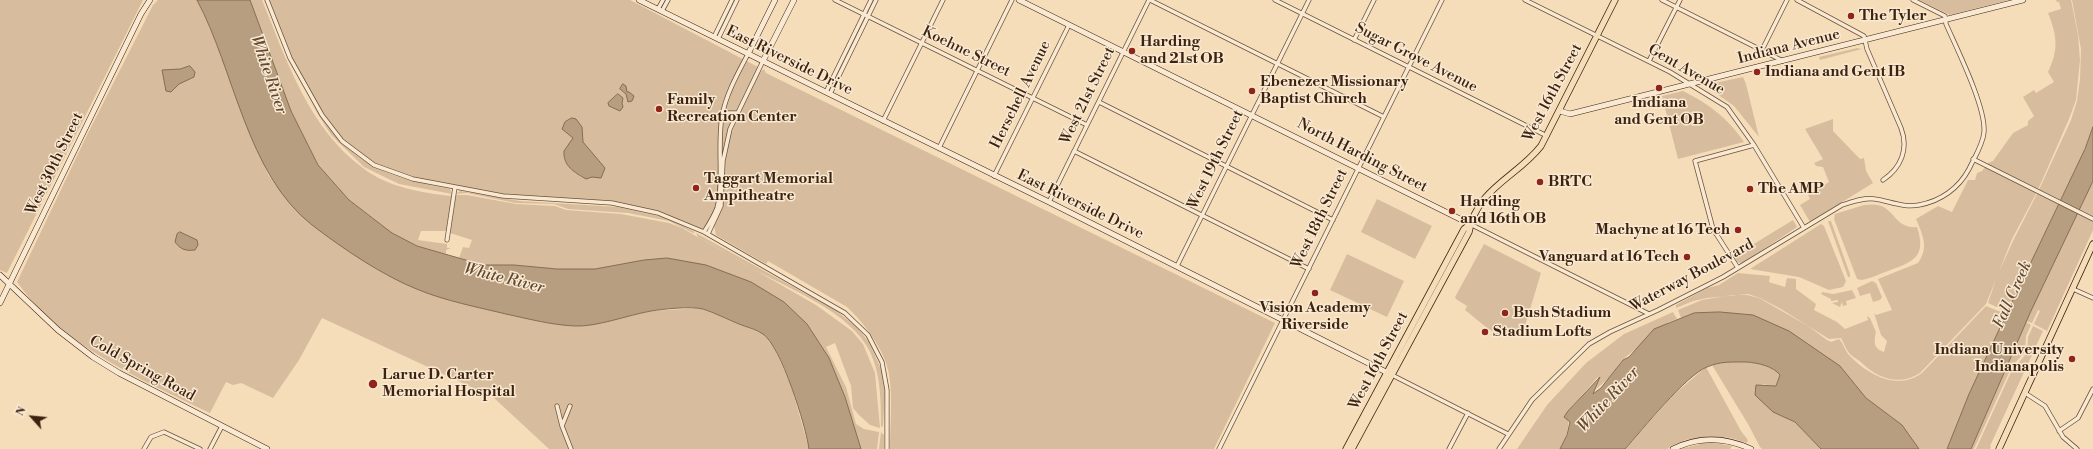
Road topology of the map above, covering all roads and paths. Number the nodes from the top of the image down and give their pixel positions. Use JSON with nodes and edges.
{"nodes":[{"id":1,"x":150,"y":0,"type":"edge"},
{"id":2,"x":267,"y":0,"type":"edge"},
{"id":3,"x":639,"y":0,"type":"edge"},
{"id":4,"x":663,"y":0,"type":"edge"},
{"id":5,"x":668,"y":0,"type":"edge"},
{"id":6,"x":732,"y":0,"type":"edge"},
{"id":7,"x":738,"y":0,"type":"edge"},
{"id":8,"x":775,"y":0,"type":"edge"},
{"id":9,"x":794,"y":0,"type":"edge"},
{"id":10,"x":835,"y":0,"type":"edge"},
{"id":11,"x":871,"y":0,"type":"edge"},
{"id":12,"x":876,"y":0,"type":"edge"},
{"id":13,"x":943,"y":0,"type":"edge"},
{"id":14,"x":1012,"y":0,"type":"edge"},
{"id":15,"x":1019,"y":0,"type":"edge"},
{"id":16,"x":1150,"y":0,"type":"edge"},
{"id":17,"x":1275,"y":0,"type":"edge"},
{"id":18,"x":1309,"y":0,"type":"edge"},
{"id":19,"x":1374,"y":0,"type":"edge"},
{"id":20,"x":1442,"y":0,"type":"edge"},
{"id":21,"x":1526,"y":0,"type":"edge"},
{"id":22,"x":1615,"y":0,"type":"edge"},
{"id":23,"x":1662,"y":0,"type":"edge"},
{"id":24,"x":1680,"y":0,"type":"edge"},
{"id":25,"x":1787,"y":0,"type":"edge"},
{"id":26,"x":1797,"y":0,"type":"edge"},
{"id":27,"x":1914,"y":0,"type":"edge"},
{"id":28,"x":2023,"y":0,"type":"edge"},
{"id":29,"x":1676,"y":7,"type":"junction"},
{"id":30,"x":660,"y":10,"type":"junction"},
{"id":31,"x":1302,"y":14,"type":"junction"},
{"id":32,"x":864,"y":15,"type":"junction"},
{"id":33,"x":868,"y":17,"type":"junction"},
{"id":34,"x":1945,"y":20,"type":"junction"},
{"id":35,"x":1069,"y":25,"type":"junction"},
{"id":36,"x":1597,"y":36,"type":"junction"},
{"id":37,"x":716,"y":38,"type":"junction"},
{"id":38,"x":1354,"y":40,"type":"junction"},
{"id":39,"x":1866,"y":40,"type":"junction"},
{"id":40,"x":922,"y":43,"type":"junction"},
{"id":41,"x":1762,"y":50,"type":"junction"},
{"id":42,"x":1123,"y":51,"type":"junction"},
{"id":43,"x":748,"y":54,"type":"junction"},
{"id":44,"x":1783,"y":60,"type":"junction"},
{"id":45,"x":763,"y":61,"type":"junction"},
{"id":46,"x":1649,"y":61,"type":"junction"},
{"id":47,"x":1277,"y":64,"type":"junction"},
{"id":48,"x":1409,"y":67,"type":"junction"},
{"id":49,"x":977,"y":71,"type":"junction"},
{"id":50,"x":1690,"y":84,"type":"junction"},
{"id":51,"x":828,"y":93,"type":"junction"},
{"id":52,"x":1033,"y":98,"type":"junction"},
{"id":53,"x":1099,"y":102,"type":"junction"},
{"id":54,"x":1560,"y":111,"type":"junction"},
{"id":55,"x":722,"y":113,"type":"junction"},
{"id":56,"x":737,"y":113,"type":"junction"},
{"id":57,"x":1252,"y":115,"type":"junction"},
{"id":58,"x":1384,"y":117,"type":"junction"},
{"id":59,"x":883,"y":121,"type":"junction"},
{"id":60,"x":1087,"y":125,"type":"junction"},
{"id":61,"x":1547,"y":136,"type":"junction"},
{"id":62,"x":1754,"y":145,"type":"junction"},
{"id":63,"x":939,"y":148,"type":"junction"},
{"id":64,"x":1074,"y":152,"type":"junction"},
{"id":65,"x":1973,"y":159,"type":"junction"},
{"id":66,"x":1226,"y":166,"type":"junction"},
{"id":67,"x":1359,"y":168,"type":"junction"},
{"id":68,"x":994,"y":176,"type":"junction"},
{"id":69,"x":1883,"y":180,"type":"dead end"},
{"id":70,"x":456,"y":187,"type":"junction"},
{"id":71,"x":1049,"y":202,"type":"junction"},
{"id":72,"x":1202,"y":216,"type":"junction"},
{"id":73,"x":2093,"y":219,"type":"edge"},
{"id":74,"x":1333,"y":220,"type":"junction"},
{"id":75,"x":1470,"y":224,"type":"junction"},
{"id":76,"x":1804,"y":228,"type":"junction"},
{"id":77,"x":704,"y":232,"type":"junction"},
{"id":78,"x":708,"y":234,"type":"junction"},
{"id":79,"x":447,"y":240,"type":"dead end"},
{"id":80,"x":2093,"y":244,"type":"edge"},
{"id":81,"x":1177,"y":266,"type":"junction"},
{"id":82,"x":1738,"y":268,"type":"junction"},
{"id":83,"x":1309,"y":270,"type":"junction"},
{"id":84,"x":0,"y":275,"type":"edge"},
{"id":85,"x":10,"y":283,"type":"junction"},
{"id":86,"x":2073,"y":289,"type":"junction"},
{"id":87,"x":2093,"y":298,"type":"edge"},
{"id":88,"x":0,"y":302,"type":"edge"},
{"id":89,"x":1649,"y":314,"type":"junction"},
{"id":90,"x":1284,"y":320,"type":"junction"},
{"id":91,"x":1390,"y":374,"type":"junction"},
{"id":92,"x":2093,"y":389,"type":"edge"},
{"id":93,"x":2025,"y":393,"type":"junction"},
{"id":94,"x":557,"y":406,"type":"dead end"},
{"id":95,"x":570,"y":406,"type":"dead end"},
{"id":96,"x":1468,"y":414,"type":"junction"},
{"id":97,"x":222,"y":426,"type":"junction"},
{"id":98,"x":562,"y":426,"type":"junction"},
{"id":99,"x":2059,"y":431,"type":"junction"},
{"id":100,"x":1508,"y":434,"type":"junction"},
{"id":101,"x":144,"y":449,"type":"edge"},
{"id":102,"x":200,"y":449,"type":"edge"},
{"id":103,"x":210,"y":449,"type":"edge"},
{"id":104,"x":267,"y":449,"type":"edge"},
{"id":105,"x":571,"y":449,"type":"edge"},
{"id":106,"x":887,"y":449,"type":"edge"},
{"id":107,"x":1218,"y":449,"type":"edge"},
{"id":108,"x":1346,"y":449,"type":"edge"},
{"id":109,"x":1352,"y":449,"type":"edge"},
{"id":110,"x":1449,"y":449,"type":"edge"},
{"id":111,"x":1499,"y":449,"type":"edge"},
{"id":112,"x":1673,"y":449,"type":"edge"},
{"id":113,"x":1751,"y":449,"type":"edge"},
{"id":114,"x":1999,"y":449,"type":"edge"},
{"id":115,"x":2077,"y":449,"type":"edge"}],
"edges":[{"from":1,"to":85,"type":"main road","name":"West 30th Street"},
{"from":2,"to":70,"type":"street"},
{"from":3,"to":30,"type":"main road","name":"East Riverside Drive"},
{"from":4,"to":30,"type":"street"},
{"from":5,"to":30,"type":"street"},
{"from":6,"to":37,"type":"street"},
{"from":7,"to":37,"type":"street"},
{"from":8,"to":43,"type":"main road"},
{"from":9,"to":45,"type":"main road"},
{"from":10,"to":32,"type":"street","name":"Koehne Street"},
{"from":11,"to":32,"type":"street"},
{"from":12,"to":33,"type":"street"},
{"from":13,"to":40,"type":"street"},
{"from":14,"to":49,"type":"street"},
{"from":15,"to":35,"type":"main road","name":"North Harding Street"},
{"from":16,"to":42,"type":"street","name":"West 21st Street"},
{"from":16,"to":47,"type":"street"},
{"from":17,"to":31,"type":"street","name":"Sugar Grove Avenue"},
{"from":18,"to":31,"type":"street","name":"West 19th Street"},
{"from":19,"to":38,"type":"street"},
{"from":20,"to":48,"type":"street","name":"West 18th Street"},
{"from":21,"to":36,"type":"street","name":"Gent Avenue"},
{"from":22,"to":36,"type":"main road","name":"West 16th Street"},
{"from":23,"to":29,"type":"street"},
{"from":24,"to":29,"type":"street"},
{"from":25,"to":41,"type":"street"},
{"from":26,"to":39,"type":"street"},
{"from":27,"to":34,"type":"street"},
{"from":28,"to":34,"type":"main road","name":"Indiana Avenue"},
{"from":29,"to":41,"type":"street"},
{"from":29,"to":46,"type":"street"},
{"from":30,"to":37,"type":"main road","name":"East Riverside Drive"},
{"from":31,"to":38,"type":"street","name":"Sugar Grove Avenue"},
{"from":31,"to":47,"type":"street","name":"West 19th Street"},
{"from":32,"to":33,"type":"street","name":"Koehne Street"},
{"from":32,"to":51,"type":"street"},
{"from":33,"to":40,"type":"street","name":"Koehne Street"},
{"from":33,"to":51,"type":"street"},
{"from":34,"to":39,"type":"main road","name":"Indiana Avenue"},
{"from":34,"to":65,"type":"street","name":"Waterway Boulevard"},
{"from":35,"to":42,"type":"main road","name":"North Harding Street"},
{"from":35,"to":52,"type":"street","name":"Herschell Avenue"},
{"from":36,"to":46,"type":"street","name":"Gent Avenue"},
{"from":36,"to":54,"type":"main road","name":"West 16th Street"},
{"from":37,"to":43,"type":"main road","name":"East Riverside Drive"},
{"from":38,"to":48,"type":"street","name":"Sugar Grove Avenue"},
{"from":39,"to":44,"type":"main road","name":"Indiana Avenue"},
{"from":39,"to":69,"type":"street"},
{"from":40,"to":49,"type":"street","name":"Koehne Street"},
{"from":40,"to":59,"type":"street"},
{"from":41,"to":44,"type":"street"},
{"from":42,"to":53,"type":"street","name":"West 21st Street"},
{"from":42,"to":57,"type":"main road","name":"North Harding Street"},
{"from":43,"to":45,"type":"main road","name":"East Riverside Drive"},
{"from":43,"to":55,"type":"street"},
{"from":44,"to":50,"type":"main road","name":"Indiana Avenue"},
{"from":45,"to":51,"type":"main road","name":"East Riverside Drive"},
{"from":45,"to":56,"type":"street"},
{"from":46,"to":50,"type":"street","name":"Gent Avenue"},
{"from":47,"to":57,"type":"street","name":"West 19th Street"},
{"from":47,"to":58,"type":"street"},
{"from":48,"to":58,"type":"street","name":"West 18th Street"},
{"from":48,"to":61,"type":"street","name":"Sugar Grove Avenue"},
{"from":49,"to":52,"type":"street","name":"Koehne Street"},
{"from":49,"to":63,"type":"street"},
{"from":50,"to":54,"type":"main road","name":"Indiana Avenue"},
{"from":50,"to":62,"type":"street","name":"Gent Avenue"},
{"from":51,"to":59,"type":"main road","name":"East Riverside Drive"},
{"from":52,"to":60,"type":"street","name":"Koehne Street"},
{"from":52,"to":68,"type":"street","name":"Herschell Avenue"},
{"from":53,"to":60,"type":"street","name":"West 21st Street"},
{"from":53,"to":66,"type":"street"},
{"from":54,"to":61,"type":"main road","name":"West 16th Street"},
{"from":55,"to":56,"type":"street"},
{"from":55,"to":77,"type":"street"},
{"from":56,"to":78,"type":"street"},
{"from":57,"to":66,"type":"street","name":"West 19th Street"},
{"from":57,"to":67,"type":"main road","name":"North Harding Street"},
{"from":58,"to":67,"type":"street","name":"West 18th Street"},
{"from":59,"to":63,"type":"main road","name":"East Riverside Drive"},
{"from":60,"to":64,"type":"street","name":"West 21st Street"},
{"from":61,"to":75,"type":"main road","name":"West 16th Street"},
{"from":62,"to":76,"type":"street","name":"Gent Avenue"},
{"from":62,"to":82,"type":"street"},
{"from":63,"to":68,"type":"main road","name":"East Riverside Drive"},
{"from":64,"to":71,"type":"street","name":"West 21st Street"},
{"from":64,"to":72,"type":"street"},
{"from":65,"to":73,"type":"street"},
{"from":65,"to":76,"type":"street","name":"Waterway Boulevard"},
{"from":66,"to":72,"type":"street","name":"West 19th Street"},
{"from":66,"to":74,"type":"street"},
{"from":67,"to":74,"type":"street","name":"West 18th Street"},
{"from":67,"to":75,"type":"main road","name":"North Harding Street"},
{"from":68,"to":71,"type":"main road","name":"East Riverside Drive"},
{"from":70,"to":77,"type":"street"},
{"from":70,"to":79,"type":"street"},
{"from":71,"to":81,"type":"main road","name":"East Riverside Drive"},
{"from":72,"to":81,"type":"street","name":"West 19th Street"},
{"from":72,"to":83,"type":"street"},
{"from":74,"to":83,"type":"street","name":"West 18th Street"},
{"from":75,"to":89,"type":"street","name":"North Harding Street"},
{"from":75,"to":91,"type":"main road","name":"West 16th Street"},
{"from":76,"to":82,"type":"street","name":"Waterway Boulevard"},
{"from":77,"to":78,"type":"street"},
{"from":78,"to":106,"type":"street"},
{"from":80,"to":86,"type":"main road"},
{"from":81,"to":90,"type":"main road","name":"East Riverside Drive"},
{"from":82,"to":89,"type":"street","name":"Waterway Boulevard"},
{"from":83,"to":90,"type":"street","name":"West 18th Street"},
{"from":84,"to":85,"type":"main road","name":"Cold Spring Road"},
{"from":85,"to":88,"type":"main road","name":"West 30th Street"},
{"from":85,"to":97,"type":"main road","name":"Cold Spring Road"},
{"from":86,"to":87,"type":"street"},
{"from":86,"to":93,"type":"main road"},
{"from":89,"to":100,"type":"street","name":"Waterway Boulevard"},
{"from":90,"to":91,"type":"main road","name":"East Riverside Drive"},
{"from":90,"to":107,"type":"street","name":"West 18th Street"},
{"from":91,"to":96,"type":"street","name":"East Riverside Drive"},
{"from":91,"to":108,"type":"main road","name":"West 16th Street"},
{"from":91,"to":109,"type":"main road","name":"West 16th Street"},
{"from":92,"to":99,"type":"street"},
{"from":93,"to":99,"type":"street"},
{"from":93,"to":114,"type":"main road"},
{"from":94,"to":98,"type":"street"},
{"from":95,"to":98,"type":"street"},
{"from":96,"to":100,"type":"street","name":"East Riverside Drive"},
{"from":96,"to":110,"type":"street"},
{"from":97,"to":103,"type":"street"},
{"from":97,"to":104,"type":"main road","name":"Cold Spring Road"},
{"from":98,"to":105,"type":"street"},
{"from":99,"to":115,"type":"street"},
{"from":100,"to":111,"type":"street","name":"Waterway Boulevard"},
{"from":101,"to":102,"type":"street"},
{"from":112,"to":113,"type":"main road"}]}
